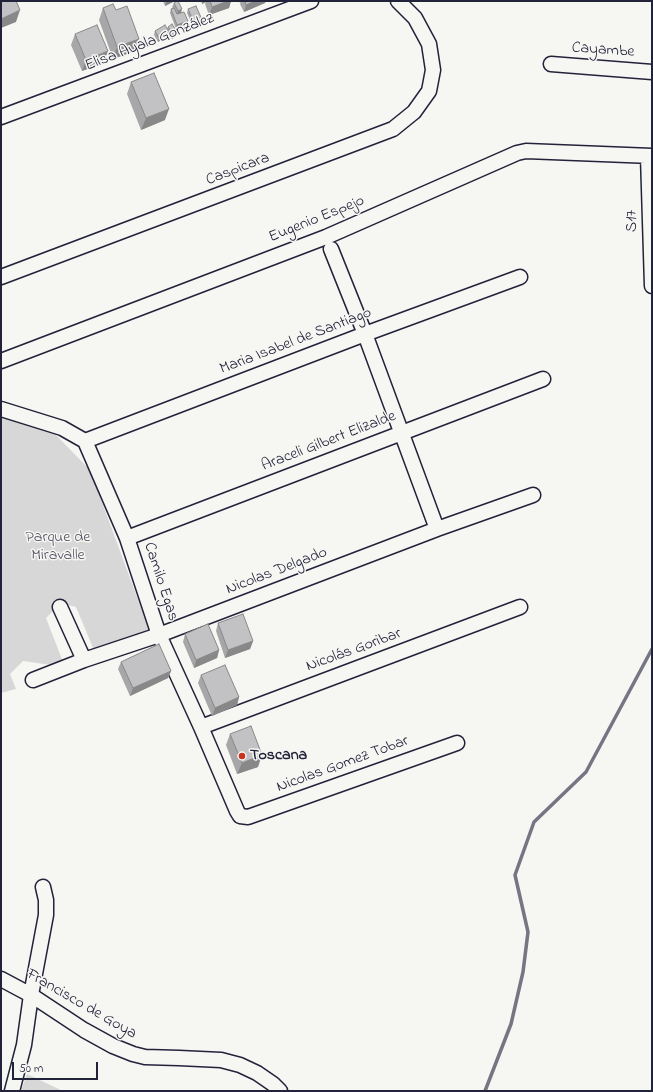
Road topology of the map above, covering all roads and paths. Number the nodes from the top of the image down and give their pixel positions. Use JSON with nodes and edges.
{"nodes":[{"id":1,"x":311,"y":1,"type":"edge"},
{"id":2,"x":398,"y":1,"type":"edge"},
{"id":3,"x":551,"y":64,"type":"dead end"},
{"id":4,"x":652,"y":72,"type":"edge"},
{"id":5,"x":1,"y":117,"type":"edge"},
{"id":6,"x":650,"y":156,"type":"edge"},
{"id":7,"x":331,"y":249,"type":"dead end"},
{"id":8,"x":1,"y":277,"type":"edge"},
{"id":9,"x":520,"y":277,"type":"dead end"},
{"id":10,"x":652,"y":286,"type":"edge"},
{"id":11,"x":365,"y":334,"type":"junction"},
{"id":12,"x":1,"y":361,"type":"edge"},
{"id":13,"x":543,"y":380,"type":"dead end"},
{"id":14,"x":1,"y":408,"type":"edge"},
{"id":15,"x":401,"y":433,"type":"junction"},
{"id":16,"x":85,"y":441,"type":"junction"},
{"id":17,"x":533,"y":495,"type":"dead end"},
{"id":18,"x":437,"y":529,"type":"junction"},
{"id":19,"x":127,"y":538,"type":"junction"},
{"id":20,"x":60,"y":607,"type":"dead end"},
{"id":21,"x":520,"y":607,"type":"dead end"},
{"id":22,"x":159,"y":635,"type":"junction"},
{"id":23,"x":84,"y":660,"type":"junction"},
{"id":24,"x":33,"y":680,"type":"dead end"},
{"id":25,"x":200,"y":727,"type":"junction"},
{"id":26,"x":457,"y":743,"type":"dead end"},
{"id":27,"x":240,"y":816,"type":"joint"},
{"id":28,"x":43,"y":887,"type":"dead end"},
{"id":29,"x":1,"y":979,"type":"edge"},
{"id":30,"x":31,"y":995,"type":"junction"},
{"id":31,"x":12,"y":1091,"type":"edge"},
{"id":32,"x":280,"y":1091,"type":"edge"}],
"edges":[{"from":1,"to":5,"type":"street","name":"Elisa Ayala González"},
{"from":2,"to":8,"type":"street","name":"Caspicara"},
{"from":3,"to":4,"type":"street","name":"Cayambe"},
{"from":6,"to":10,"type":"street","name":"S17"},
{"from":6,"to":12,"type":"street","name":"Eugenio Espejo"},
{"from":7,"to":11,"type":"street"},
{"from":9,"to":11,"type":"street","name":"Maria Isabel de Santiago"},
{"from":11,"to":15,"type":"street"},
{"from":11,"to":16,"type":"street","name":"Maria Isabel de Santiago"},
{"from":13,"to":15,"type":"street","name":"Araceli Gilbert Elizalde"},
{"from":14,"to":16,"type":"street"},
{"from":15,"to":18,"type":"street"},
{"from":15,"to":19,"type":"street","name":"Araceli Gilbert Elizalde"},
{"from":16,"to":19,"type":"street","name":"Camilo Egas"},
{"from":17,"to":18,"type":"street","name":"Nicolas Delgado"},
{"from":18,"to":22,"type":"street","name":"Nicolas Delgado"},
{"from":19,"to":22,"type":"street","name":"Camilo Egas"},
{"from":20,"to":23,"type":"street"},
{"from":21,"to":25,"type":"street","name":"Nicolás Goribar"},
{"from":22,"to":23,"type":"street","name":"Nicolas Delgado"},
{"from":22,"to":25,"type":"street","name":"Camilo Egas"},
{"from":23,"to":24,"type":"street","name":"Nicolas Delgado"},
{"from":25,"to":27,"type":"street","name":"Camilo Egas"},
{"from":26,"to":27,"type":"street","name":"Nicolas Gomez Tobar"},
{"from":28,"to":30,"type":"street"},
{"from":29,"to":30,"type":"street","name":"Francisco de Goya"},
{"from":30,"to":31,"type":"street"},
{"from":30,"to":32,"type":"street","name":"Francisco de Goya"}]}
